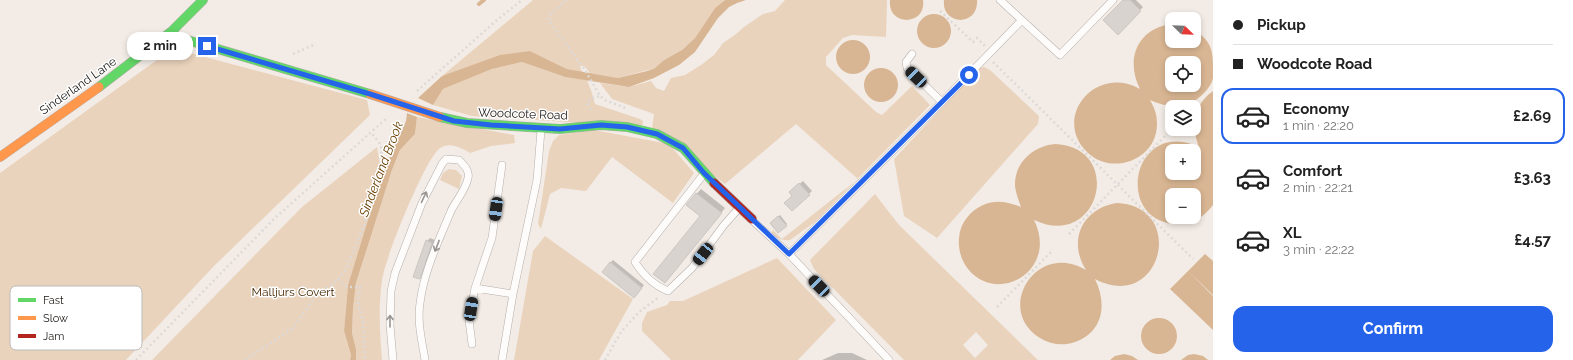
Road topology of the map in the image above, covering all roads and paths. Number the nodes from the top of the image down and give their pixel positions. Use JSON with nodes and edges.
{"nodes":[{"id":1,"x":204,"y":0,"type":"edge"},
{"id":2,"x":522,"y":0,"type":"edge"},
{"id":3,"x":566,"y":0,"type":"edge"},
{"id":4,"x":1000,"y":0,"type":"edge"},
{"id":5,"x":1113,"y":0,"type":"edge"},
{"id":6,"x":940,"y":11,"type":"dead end"},
{"id":7,"x":1021,"y":21,"type":"junction"},
{"id":8,"x":172,"y":32,"type":"junction"},
{"id":9,"x":912,"y":54,"type":"dead end"},
{"id":10,"x":989,"y":54,"type":"junction"},
{"id":11,"x":417,"y":92,"type":"dead end"},
{"id":12,"x":593,"y":98,"type":"dead end"},
{"id":13,"x":942,"y":102,"type":"junction"},
{"id":14,"x":394,"y":112,"type":"dead end"},
{"id":15,"x":541,"y":127,"type":"junction"},
{"id":16,"x":371,"y":132,"type":"junction"},
{"id":17,"x":1165,"y":136,"type":"edge"},
{"id":18,"x":0,"y":157,"type":"edge"},
{"id":19,"x":502,"y":165,"type":"dead end"},
{"id":20,"x":704,"y":173,"type":"junction"},
{"id":21,"x":1118,"y":184,"type":"junction"},
{"id":22,"x":739,"y":208,"type":"junction"},
{"id":23,"x":752,"y":219,"type":"joint"},
{"id":24,"x":1069,"y":234,"type":"dead end"},
{"id":25,"x":1053,"y":250,"type":"dead end"},
{"id":26,"x":789,"y":254,"type":"junction"},
{"id":27,"x":1193,"y":258,"type":"dead end"},
{"id":28,"x":338,"y":279,"type":"junction"},
{"id":29,"x":475,"y":288,"type":"junction"},
{"id":30,"x":668,"y":291,"type":"junction"},
{"id":31,"x":514,"y":294,"type":"junction"},
{"id":32,"x":997,"y":307,"type":"dead end"},
{"id":33,"x":472,"y":344,"type":"dead end"},
{"id":34,"x":136,"y":360,"type":"edge"},
{"id":35,"x":245,"y":360,"type":"edge"},
{"id":36,"x":365,"y":360,"type":"edge"},
{"id":37,"x":393,"y":360,"type":"edge"},
{"id":38,"x":425,"y":360,"type":"edge"},
{"id":39,"x":502,"y":360,"type":"edge"},
{"id":40,"x":605,"y":360,"type":"edge"},
{"id":41,"x":889,"y":360,"type":"edge"}],
"edges":[{"from":1,"to":8,"type":"street","name":"Sinderland Lane"},
{"from":2,"to":11,"type":"path"},
{"from":3,"to":12,"type":"path"},
{"from":4,"to":7,"type":"lane"},
{"from":5,"to":7,"type":"lane"},
{"from":6,"to":10,"type":"path"},
{"from":7,"to":10,"type":"lane"},
{"from":8,"to":15,"type":"street","name":"Woodcote Road","bridge":true},
{"from":8,"to":18,"type":"street","name":"Sinderland Lane"},
{"from":9,"to":13,"type":"lane"},
{"from":10,"to":13,"type":"lane"},
{"from":10,"to":21,"type":"path"},
{"from":13,"to":26,"type":"lane"},
{"from":14,"to":16,"type":"path"},
{"from":15,"to":20,"type":"street","name":"Woodcote Road"},
{"from":15,"to":31,"type":"lane"},
{"from":16,"to":28,"type":"path"},
{"from":16,"to":34,"type":"path"},
{"from":17,"to":21,"type":"path"},
{"from":19,"to":29,"type":"lane"},
{"from":20,"to":22,"type":"street","name":"Woodcote Road"},
{"from":20,"to":30,"type":"lane"},
{"from":21,"to":24,"type":"path"},
{"from":21,"to":27,"type":"path"},
{"from":22,"to":23,"type":"street","name":"Woodcote Road"},
{"from":22,"to":30,"type":"lane"},
{"from":23,"to":26,"type":"lane","name":"Woodcote Road"},
{"from":25,"to":32,"type":"path"},
{"from":26,"to":41,"type":"lane","name":"Woodcote Road"},
{"from":28,"to":35,"type":"path"},
{"from":28,"to":36,"type":"path"},
{"from":29,"to":31,"type":"lane"},
{"from":29,"to":33,"type":"lane"},
{"from":30,"to":40,"type":"path"},
{"from":31,"to":39,"type":"lane"},
{"from":37,"to":38,"type":"lane","one_way":true}]}
